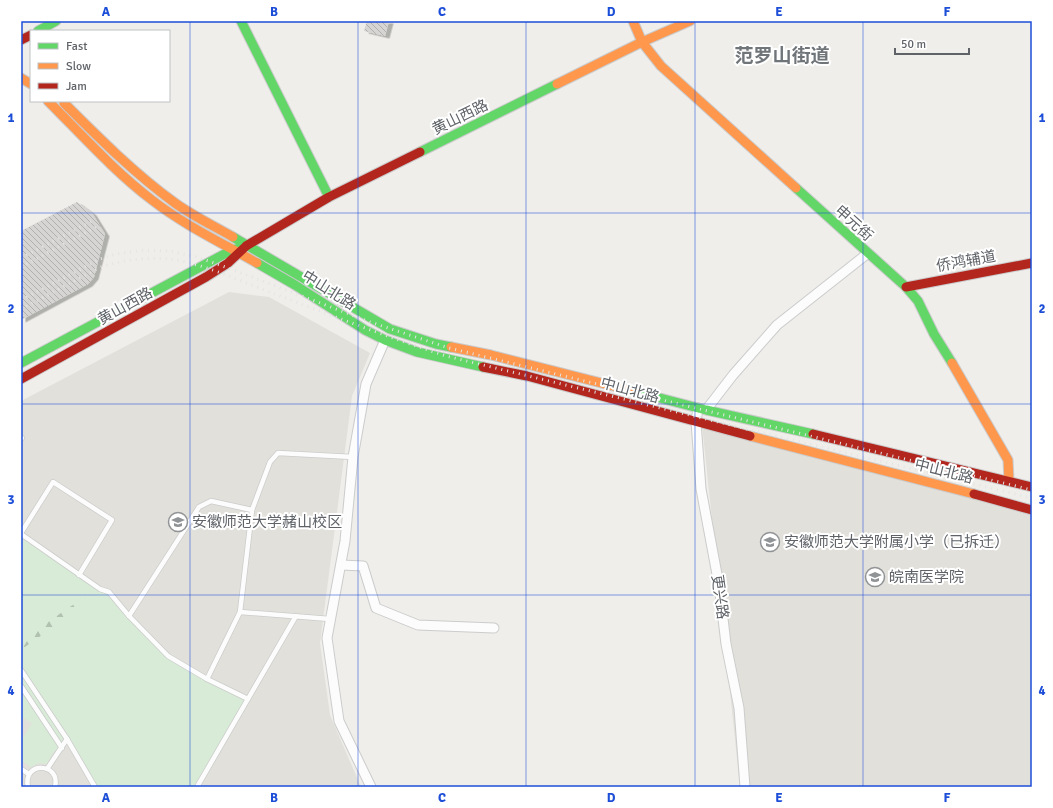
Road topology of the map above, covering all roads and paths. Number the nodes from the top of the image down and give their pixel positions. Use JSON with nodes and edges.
{"nodes":[{"id":1,"x":242,"y":21,"type":"edge"},
{"id":2,"x":633,"y":21,"type":"edge"},
{"id":3,"x":690,"y":21,"type":"edge"},
{"id":4,"x":51,"y":25,"type":"edge"},
{"id":5,"x":40,"y":30,"type":"edge"},
{"id":6,"x":30,"y":36,"type":"edge"},
{"id":7,"x":21,"y":40,"type":"edge"},
{"id":8,"x":642,"y":42,"type":"junction"},
{"id":9,"x":21,"y":78,"type":"edge"},
{"id":10,"x":30,"y":83,"type":"edge"},
{"id":11,"x":49,"y":102,"type":"edge"},
{"id":12,"x":63,"y":102,"type":"edge"},
{"id":13,"x":330,"y":197,"type":"junction"},
{"id":14,"x":246,"y":246,"type":"junction"},
{"id":15,"x":236,"y":252,"type":"junction"},
{"id":16,"x":867,"y":254,"type":"junction"},
{"id":17,"x":1032,"y":263,"type":"edge"},
{"id":18,"x":906,"y":287,"type":"junction"},
{"id":19,"x":385,"y":340,"type":"junction"},
{"id":20,"x":21,"y":363,"type":"edge"},
{"id":21,"x":21,"y":379,"type":"edge"},
{"id":22,"x":702,"y":409,"type":"junction"},
{"id":23,"x":696,"y":422,"type":"junction"},
{"id":24,"x":353,"y":457,"type":"junction"},
{"id":25,"x":1009,"y":480,"type":"junction"},
{"id":26,"x":1032,"y":487,"type":"edge"},
{"id":27,"x":252,"y":510,"type":"junction"},
{"id":28,"x":1032,"y":510,"type":"edge"},
{"id":29,"x":21,"y":534,"type":"edge"},
{"id":30,"x":341,"y":565,"type":"junction"},
{"id":31,"x":79,"y":575,"type":"junction"},
{"id":32,"x":240,"y":612,"type":"junction"},
{"id":33,"x":129,"y":616,"type":"junction"},
{"id":34,"x":296,"y":616,"type":"junction"},
{"id":35,"x":330,"y":619,"type":"junction"},
{"id":36,"x":494,"y":628,"type":"dead end"},
{"id":37,"x":21,"y":670,"type":"edge"},
{"id":38,"x":208,"y":679,"type":"junction"},
{"id":39,"x":21,"y":686,"type":"edge"},
{"id":40,"x":248,"y":698,"type":"junction"},
{"id":41,"x":68,"y":739,"type":"junction"},
{"id":42,"x":62,"y":748,"type":"junction"},
{"id":43,"x":21,"y":768,"type":"edge"},
{"id":44,"x":47,"y":769,"type":"junction"},
{"id":45,"x":29,"y":774,"type":"junction"},
{"id":46,"x":28,"y":787,"type":"edge"},
{"id":47,"x":55,"y":787,"type":"edge"},
{"id":48,"x":95,"y":787,"type":"edge"},
{"id":49,"x":197,"y":787,"type":"edge"},
{"id":50,"x":371,"y":787,"type":"edge"},
{"id":51,"x":745,"y":787,"type":"edge"}],
"edges":[{"from":1,"to":13,"type":"main road"},
{"from":2,"to":8,"type":"main road","name":"申元街"},
{"from":3,"to":8,"type":"main road","name":"黄山西路"},
{"from":4,"to":5,"type":"main road"},
{"from":6,"to":7,"type":"main road"},
{"from":8,"to":13,"type":"main road","name":"黄山西路"},
{"from":8,"to":16,"type":"main road","name":"申元街"},
{"from":9,"to":10,"type":"main road"},
{"from":11,"to":15,"type":"main road","name":"中山北路"},
{"from":12,"to":14,"type":"main road"},
{"from":13,"to":14,"type":"main road","name":"黄山西路"},
{"from":14,"to":15,"type":"main road","name":"黄山西路"},
{"from":14,"to":22,"type":"main road"},
{"from":15,"to":19,"type":"main road","name":"中山北路"},
{"from":15,"to":20,"type":"main road","name":"黄山西路"},
{"from":15,"to":21,"type":"main road","name":"黄山西路"},
{"from":16,"to":18,"type":"main road","name":"申元街"},
{"from":16,"to":22,"type":"street"},
{"from":17,"to":18,"type":"main road","name":"侨鸿辅道"},
{"from":18,"to":25,"type":"main road","name":"申元街"},
{"from":19,"to":23,"type":"main road","name":"中山北路"},
{"from":19,"to":24,"type":"street"},
{"from":22,"to":23,"type":"street","name":"更兴路"},
{"from":22,"to":25,"type":"main road"},
{"from":23,"to":28,"type":"main road","name":"中山北路"},
{"from":23,"to":51,"type":"street","name":"更兴路"},
{"from":24,"to":27,"type":"lane"},
{"from":24,"to":30,"type":"street"},
{"from":25,"to":26,"type":"main road"},
{"from":27,"to":32,"type":"lane"},
{"from":27,"to":33,"type":"lane"},
{"from":29,"to":31,"type":"lane"},
{"from":29,"to":31,"type":"lane"},
{"from":30,"to":35,"type":"street"},
{"from":30,"to":36,"type":"street"},
{"from":31,"to":33,"type":"lane"},
{"from":32,"to":34,"type":"lane"},
{"from":32,"to":38,"type":"lane"},
{"from":33,"to":38,"type":"lane"},
{"from":34,"to":35,"type":"lane"},
{"from":34,"to":40,"type":"lane"},
{"from":35,"to":50,"type":"street"},
{"from":37,"to":41,"type":"lane"},
{"from":38,"to":40,"type":"lane"},
{"from":39,"to":42,"type":"lane"},
{"from":40,"to":49,"type":"lane"},
{"from":41,"to":42,"type":"lane"},
{"from":41,"to":48,"type":"lane"},
{"from":42,"to":44,"type":"lane"},
{"from":43,"to":45,"type":"lane"},
{"from":44,"to":45,"type":"lane"},
{"from":44,"to":47,"type":"lane"},
{"from":45,"to":46,"type":"lane"}]}
